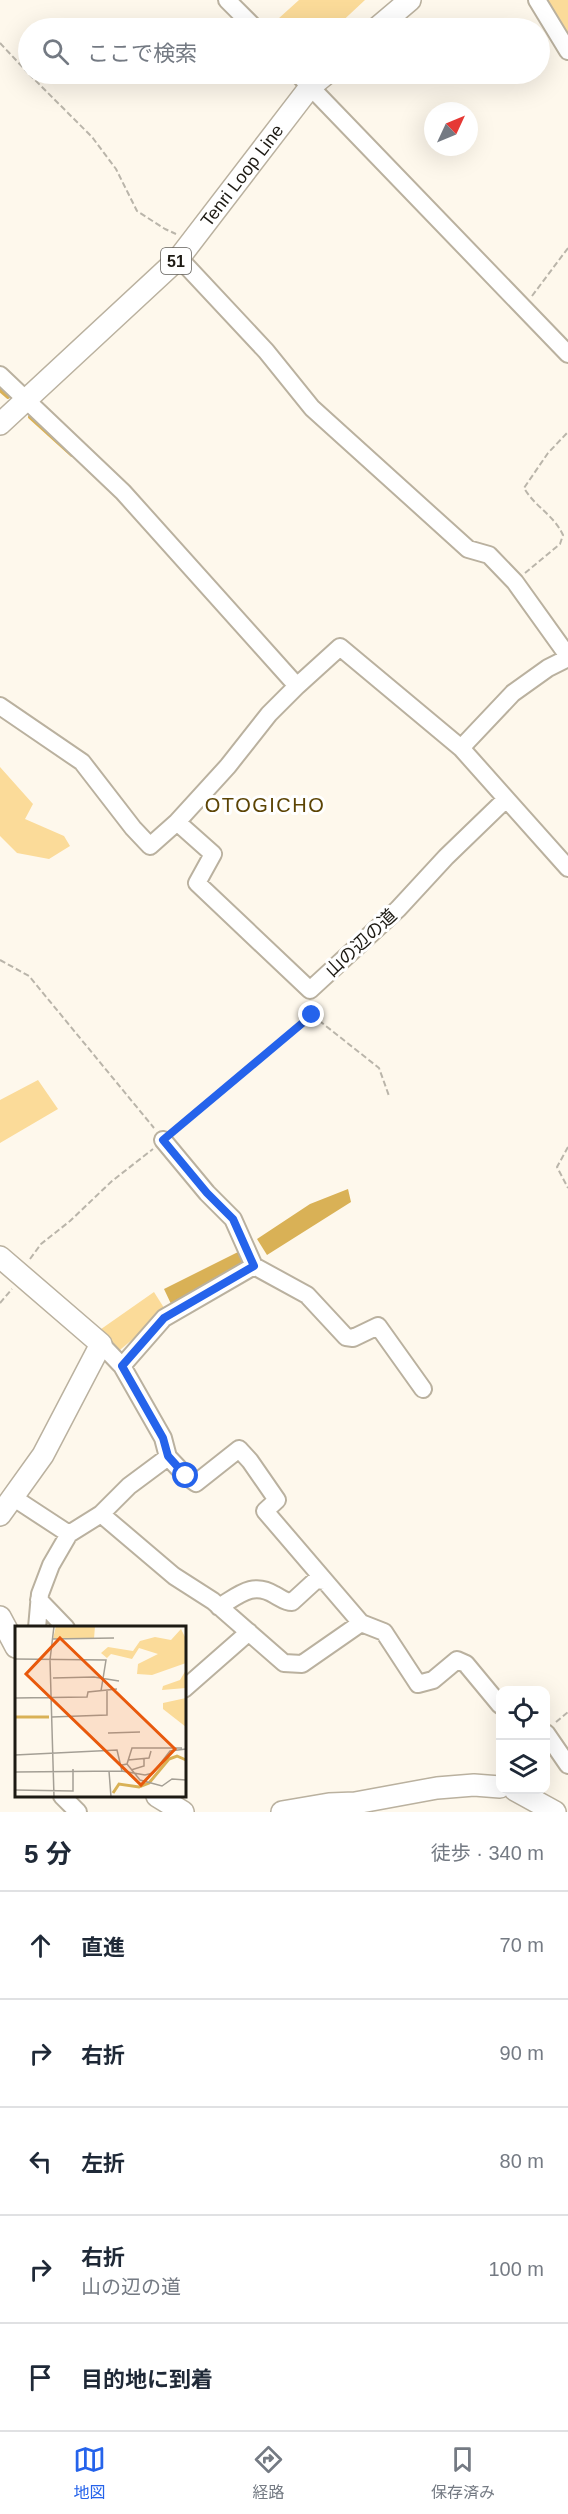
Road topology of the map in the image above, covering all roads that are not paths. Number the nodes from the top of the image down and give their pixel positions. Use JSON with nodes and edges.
{"nodes":[{"id":1,"x":227,"y":0,"type":"edge"},
{"id":2,"x":410,"y":0,"type":"edge"},
{"id":3,"x":537,"y":0,"type":"edge"},
{"id":4,"x":245,"y":18,"type":"edge"},
{"id":5,"x":389,"y":18,"type":"edge"},
{"id":6,"x":548,"y":18,"type":"edge"},
{"id":7,"x":550,"y":21,"type":"edge"},
{"id":8,"x":568,"y":51,"type":"edge"},
{"id":9,"x":307,"y":84,"type":"edge"},
{"id":10,"x":317,"y":84,"type":"edge"},
{"id":11,"x":179,"y":258,"type":"junction"},
{"id":12,"x":568,"y":354,"type":"edge"},
{"id":13,"x":0,"y":375,"type":"edge"},
{"id":14,"x":26,"y":400,"type":"junction"},
{"id":15,"x":0,"y":424,"type":"edge"},
{"id":16,"x":568,"y":657,"type":"edge"},
{"id":17,"x":297,"y":686,"type":"junction"},
{"id":18,"x":0,"y":706,"type":"edge"},
{"id":19,"x":461,"y":748,"type":"junction"},
{"id":20,"x":506,"y":799,"type":"junction"},
{"id":21,"x":177,"y":822,"type":"junction"},
{"id":22,"x":568,"y":868,"type":"edge"},
{"id":23,"x":163,"y":1140,"type":"road end"},
{"id":24,"x":0,"y":1257,"type":"edge"},
{"id":25,"x":254,"y":1266,"type":"junction"},
{"id":26,"x":101,"y":1344,"type":"junction"},
{"id":27,"x":122,"y":1366,"type":"junction"},
{"id":28,"x":423,"y":1389,"type":"dead end"},
{"id":29,"x":168,"y":1456,"type":"junction"},
{"id":30,"x":14,"y":1498,"type":"junction"},
{"id":31,"x":102,"y":1514,"type":"junction"},
{"id":32,"x":0,"y":1515,"type":"edge"},
{"id":33,"x":69,"y":1534,"type":"junction"},
{"id":34,"x":325,"y":1581,"type":"junction"},
{"id":35,"x":39,"y":1600,"type":"junction"},
{"id":36,"x":219,"y":1607,"type":"junction"},
{"id":37,"x":0,"y":1617,"type":"edge"},
{"id":38,"x":361,"y":1623,"type":"junction"},
{"id":39,"x":37,"y":1626,"type":"edge"},
{"id":40,"x":64,"y":1626,"type":"edge"},
{"id":41,"x":249,"y":1632,"type":"junction"},
{"id":42,"x":15,"y":1645,"type":"edge"},
{"id":43,"x":186,"y":1687,"type":"edge"},
{"id":44,"x":496,"y":1699,"type":"edge"},
{"id":45,"x":550,"y":1731,"type":"edge"},
{"id":46,"x":568,"y":1765,"type":"edge"},
{"id":47,"x":496,"y":1787,"type":"edge"},
{"id":48,"x":522,"y":1794,"type":"edge"},
{"id":49,"x":63,"y":1797,"type":"edge"},
{"id":50,"x":159,"y":1797,"type":"edge"},
{"id":51,"x":78,"y":1812,"type":"edge"},
{"id":52,"x":183,"y":1812,"type":"edge"},
{"id":53,"x":282,"y":1812,"type":"edge"},
{"id":54,"x":555,"y":1812,"type":"edge"}],
"edges":[{"from":1,"to":4,"type":"street"},
{"from":2,"to":5,"type":"main road"},
{"from":3,"to":6,"type":"street"},
{"from":7,"to":8,"type":"street"},
{"from":9,"to":11,"type":"main road","name":"Tenri Loop Line","number":"51"},
{"from":10,"to":12,"type":"street"},
{"from":11,"to":14,"type":"main road","name":"Tenri Loop Line","number":"51"},
{"from":11,"to":16,"type":"street"},
{"from":13,"to":14,"type":"street"},
{"from":14,"to":15,"type":"main road","name":"Tenri Loop Line","number":"51"},
{"from":14,"to":17,"type":"street"},
{"from":16,"to":19,"type":"street"},
{"from":17,"to":19,"type":"street"},
{"from":17,"to":21,"type":"street"},
{"from":18,"to":21,"type":"street"},
{"from":19,"to":20,"type":"street"},
{"from":20,"to":21,"type":"street","name":"山の辺の道"},
{"from":20,"to":22,"type":"street"},
{"from":23,"to":25,"type":"street"},
{"from":24,"to":26,"type":"main road"},
{"from":25,"to":27,"type":"street"},
{"from":25,"to":28,"type":"street"},
{"from":26,"to":27,"type":"street"},
{"from":26,"to":30,"type":"main road"},
{"from":27,"to":29,"type":"street"},
{"from":29,"to":31,"type":"street"},
{"from":29,"to":34,"type":"street"},
{"from":30,"to":32,"type":"main road"},
{"from":30,"to":33,"type":"street"},
{"from":31,"to":33,"type":"street"},
{"from":31,"to":36,"type":"street"},
{"from":33,"to":35,"type":"street"},
{"from":34,"to":36,"type":"street"},
{"from":34,"to":38,"type":"street"},
{"from":35,"to":39,"type":"street"},
{"from":35,"to":40,"type":"street"},
{"from":36,"to":41,"type":"street"},
{"from":37,"to":42,"type":"main road"},
{"from":38,"to":41,"type":"street"},
{"from":38,"to":44,"type":"street"},
{"from":41,"to":43,"type":"street"},
{"from":45,"to":46,"type":"street"},
{"from":47,"to":53,"type":"main road"},
{"from":48,"to":54,"type":"main road"},
{"from":49,"to":51,"type":"street"},
{"from":50,"to":52,"type":"main road"}]}
